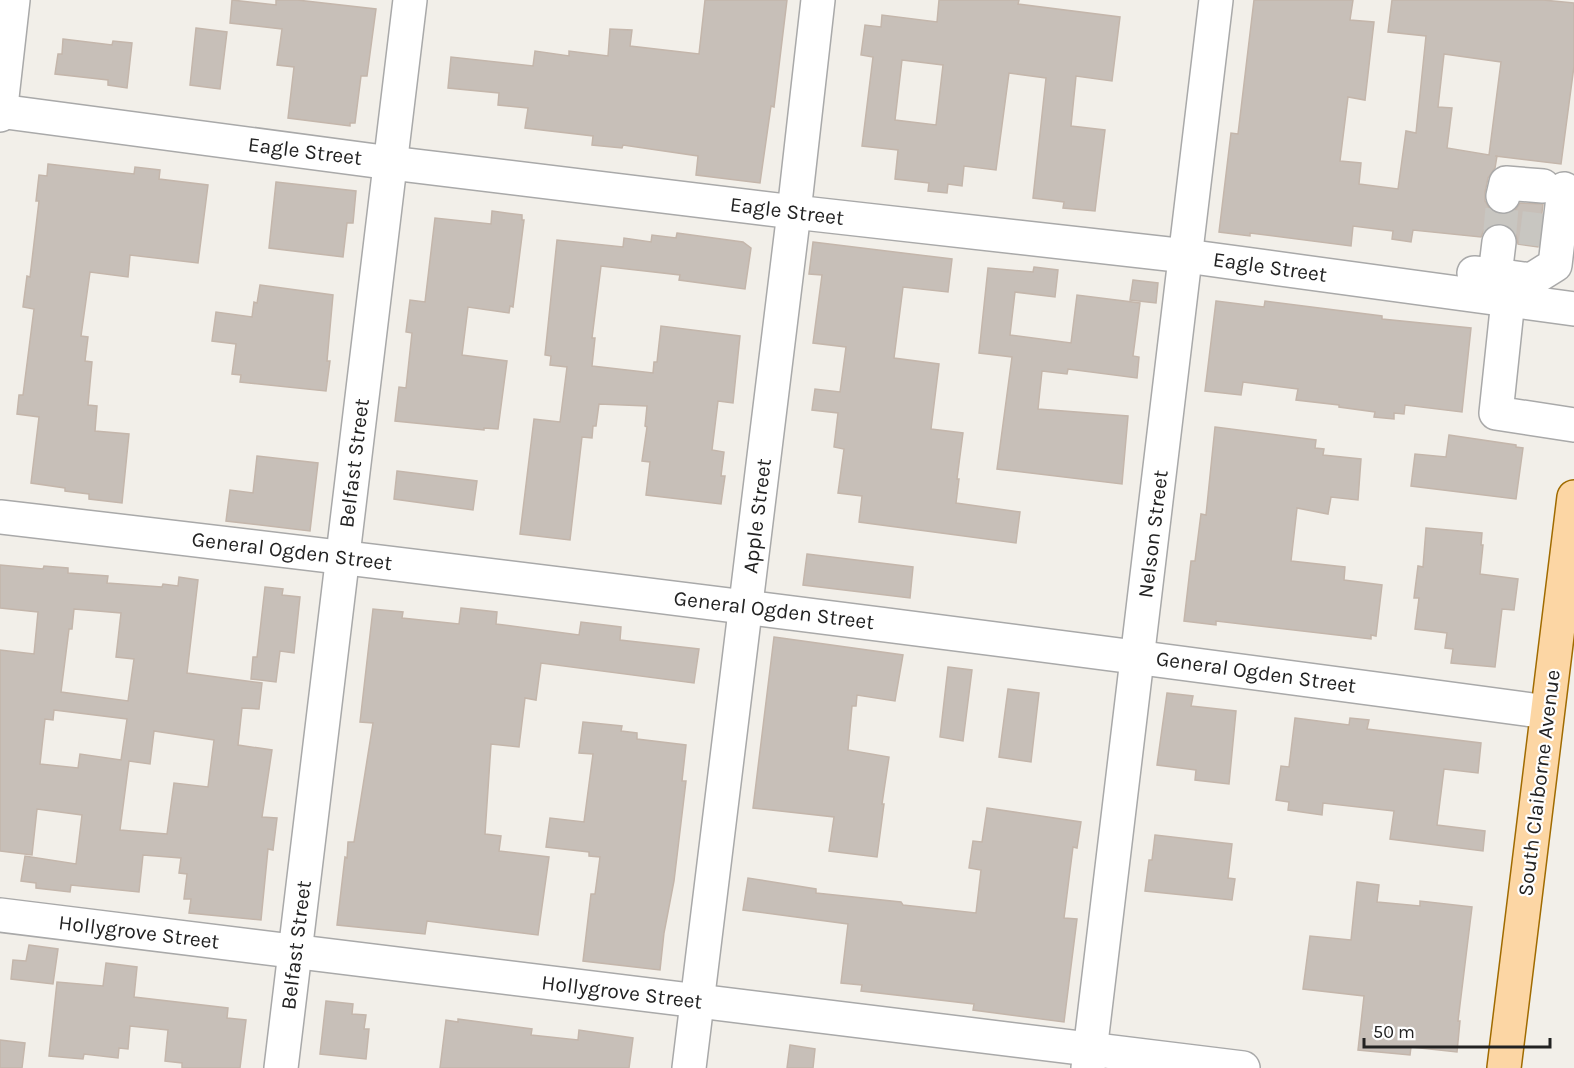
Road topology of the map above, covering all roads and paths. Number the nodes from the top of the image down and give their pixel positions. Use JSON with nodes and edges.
{"nodes":[{"id":1,"x":13,"y":0,"type":"edge"},
{"id":2,"x":410,"y":0,"type":"edge"},
{"id":3,"x":818,"y":0,"type":"edge"},
{"id":4,"x":1216,"y":0,"type":"edge"},
{"id":5,"x":0,"y":113,"type":"edge"},
{"id":6,"x":391,"y":163,"type":"junction"},
{"id":7,"x":1556,"y":191,"type":"edge"},
{"id":8,"x":1503,"y":196,"type":"dead end"},
{"id":9,"x":794,"y":212,"type":"junction"},
{"id":10,"x":1499,"y":242,"type":"dead end"},
{"id":11,"x":1186,"y":256,"type":"junction"},
{"id":12,"x":1532,"y":277,"type":"edge"},
{"id":13,"x":1574,"y":309,"type":"edge"},
{"id":14,"x":1574,"y":425,"type":"edge"},
{"id":15,"x":1574,"y":497,"type":"edge"},
{"id":16,"x":0,"y":517,"type":"edge"},
{"id":17,"x":343,"y":557,"type":"junction"},
{"id":18,"x":746,"y":607,"type":"junction"},
{"id":19,"x":1138,"y":656,"type":"junction"},
{"id":20,"x":1547,"y":712,"type":"junction"},
{"id":21,"x":0,"y":915,"type":"edge"},
{"id":22,"x":295,"y":952,"type":"junction"},
{"id":23,"x":697,"y":1001,"type":"junction"},
{"id":24,"x":1089,"y":1059,"type":"edge"},
{"id":25,"x":281,"y":1068,"type":"edge"},
{"id":26,"x":689,"y":1068,"type":"edge"},
{"id":27,"x":1243,"y":1068,"type":"edge"},
{"id":28,"x":1504,"y":1068,"type":"edge"}],
"edges":[{"from":1,"to":5,"type":"street"},
{"from":2,"to":6,"type":"street","name":"Belfast Street"},
{"from":3,"to":9,"type":"street","name":"Apple Street"},
{"from":4,"to":11,"type":"street","name":"Nelson Street"},
{"from":5,"to":6,"type":"street","name":"Eagle Street"},
{"from":6,"to":9,"type":"street","name":"Eagle Street"},
{"from":6,"to":17,"type":"street","name":"Belfast Street"},
{"from":7,"to":8,"type":"street"},
{"from":7,"to":12,"type":"street"},
{"from":9,"to":11,"type":"street","name":"Eagle Street"},
{"from":9,"to":18,"type":"street","name":"Apple Street"},
{"from":10,"to":12,"type":"street"},
{"from":11,"to":12,"type":"street","name":"Eagle Street"},
{"from":11,"to":19,"type":"street","name":"Nelson Street"},
{"from":12,"to":13,"type":"street","name":"Eagle Street"},
{"from":12,"to":14,"type":"street"},
{"from":15,"to":20,"type":"main road","name":"South Claiborne Avenue"},
{"from":16,"to":17,"type":"street","name":"General Ogden Street"},
{"from":17,"to":18,"type":"street","name":"General Ogden Street"},
{"from":17,"to":22,"type":"street","name":"Belfast Street"},
{"from":18,"to":19,"type":"street","name":"General Ogden Street"},
{"from":18,"to":23,"type":"street","name":"Apple Street"},
{"from":19,"to":20,"type":"street","name":"General Ogden Street"},
{"from":19,"to":24,"type":"street","name":"Nelson Street"},
{"from":20,"to":28,"type":"main road","name":"South Claiborne Avenue"},
{"from":21,"to":22,"type":"street","name":"Hollygrove Street"},
{"from":22,"to":23,"type":"street","name":"Hollygrove Street"},
{"from":22,"to":25,"type":"street","name":"Belfast Street"},
{"from":23,"to":24,"type":"street","name":"Hollygrove Street"},
{"from":23,"to":26,"type":"street","name":"Apple Street"},
{"from":24,"to":27,"type":"street","name":"Hollygrove Street"}]}
